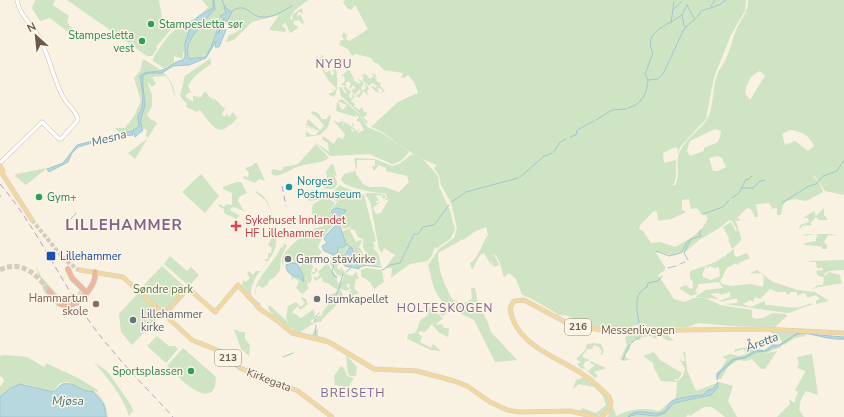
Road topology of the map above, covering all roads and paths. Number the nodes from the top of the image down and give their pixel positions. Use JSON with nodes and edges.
{"nodes":[{"id":1,"x":17,"y":0,"type":"edge"},
{"id":2,"x":0,"y":164,"type":"edge"},
{"id":3,"x":0,"y":170,"type":"edge"},
{"id":4,"x":3,"y":175,"type":"junction"},
{"id":5,"x":32,"y":220,"type":"tunnel mouth"},
{"id":6,"x":68,"y":269,"type":"dead end"},
{"id":7,"x":81,"y":271,"type":"tunnel mouth"},
{"id":8,"x":94,"y":273,"type":"junction"},
{"id":9,"x":49,"y":291,"type":"tunnel mouth"},
{"id":10,"x":85,"y":292,"type":"junction"},
{"id":11,"x":164,"y":314,"type":"junction"},
{"id":12,"x":844,"y":333,"type":"edge"},
{"id":13,"x":332,"y":417,"type":"edge"},
{"id":14,"x":596,"y":417,"type":"edge"},
{"id":15,"x":601,"y":417,"type":"edge"}],
"edges":[{"from":1,"to":2,"type":"main road"},
{"from":2,"to":4,"type":"main road"},
{"from":3,"to":4,"type":"main road"},
{"from":4,"to":5,"type":"main road"},
{"from":6,"to":10,"type":"highway"},
{"from":7,"to":8,"type":"main road","number":"213"},
{"from":8,"to":10,"type":"highway"},
{"from":8,"to":11,"type":"main road","name":"Kirkegata","number":"213"},
{"from":9,"to":10,"type":"highway"},
{"from":11,"to":13,"type":"main road","name":"Kirkegata","number":"213"},
{"from":11,"to":14,"type":"main road"},
{"from":12,"to":15,"type":"main road","name":"Messenlivegen","number":"216"}]}
